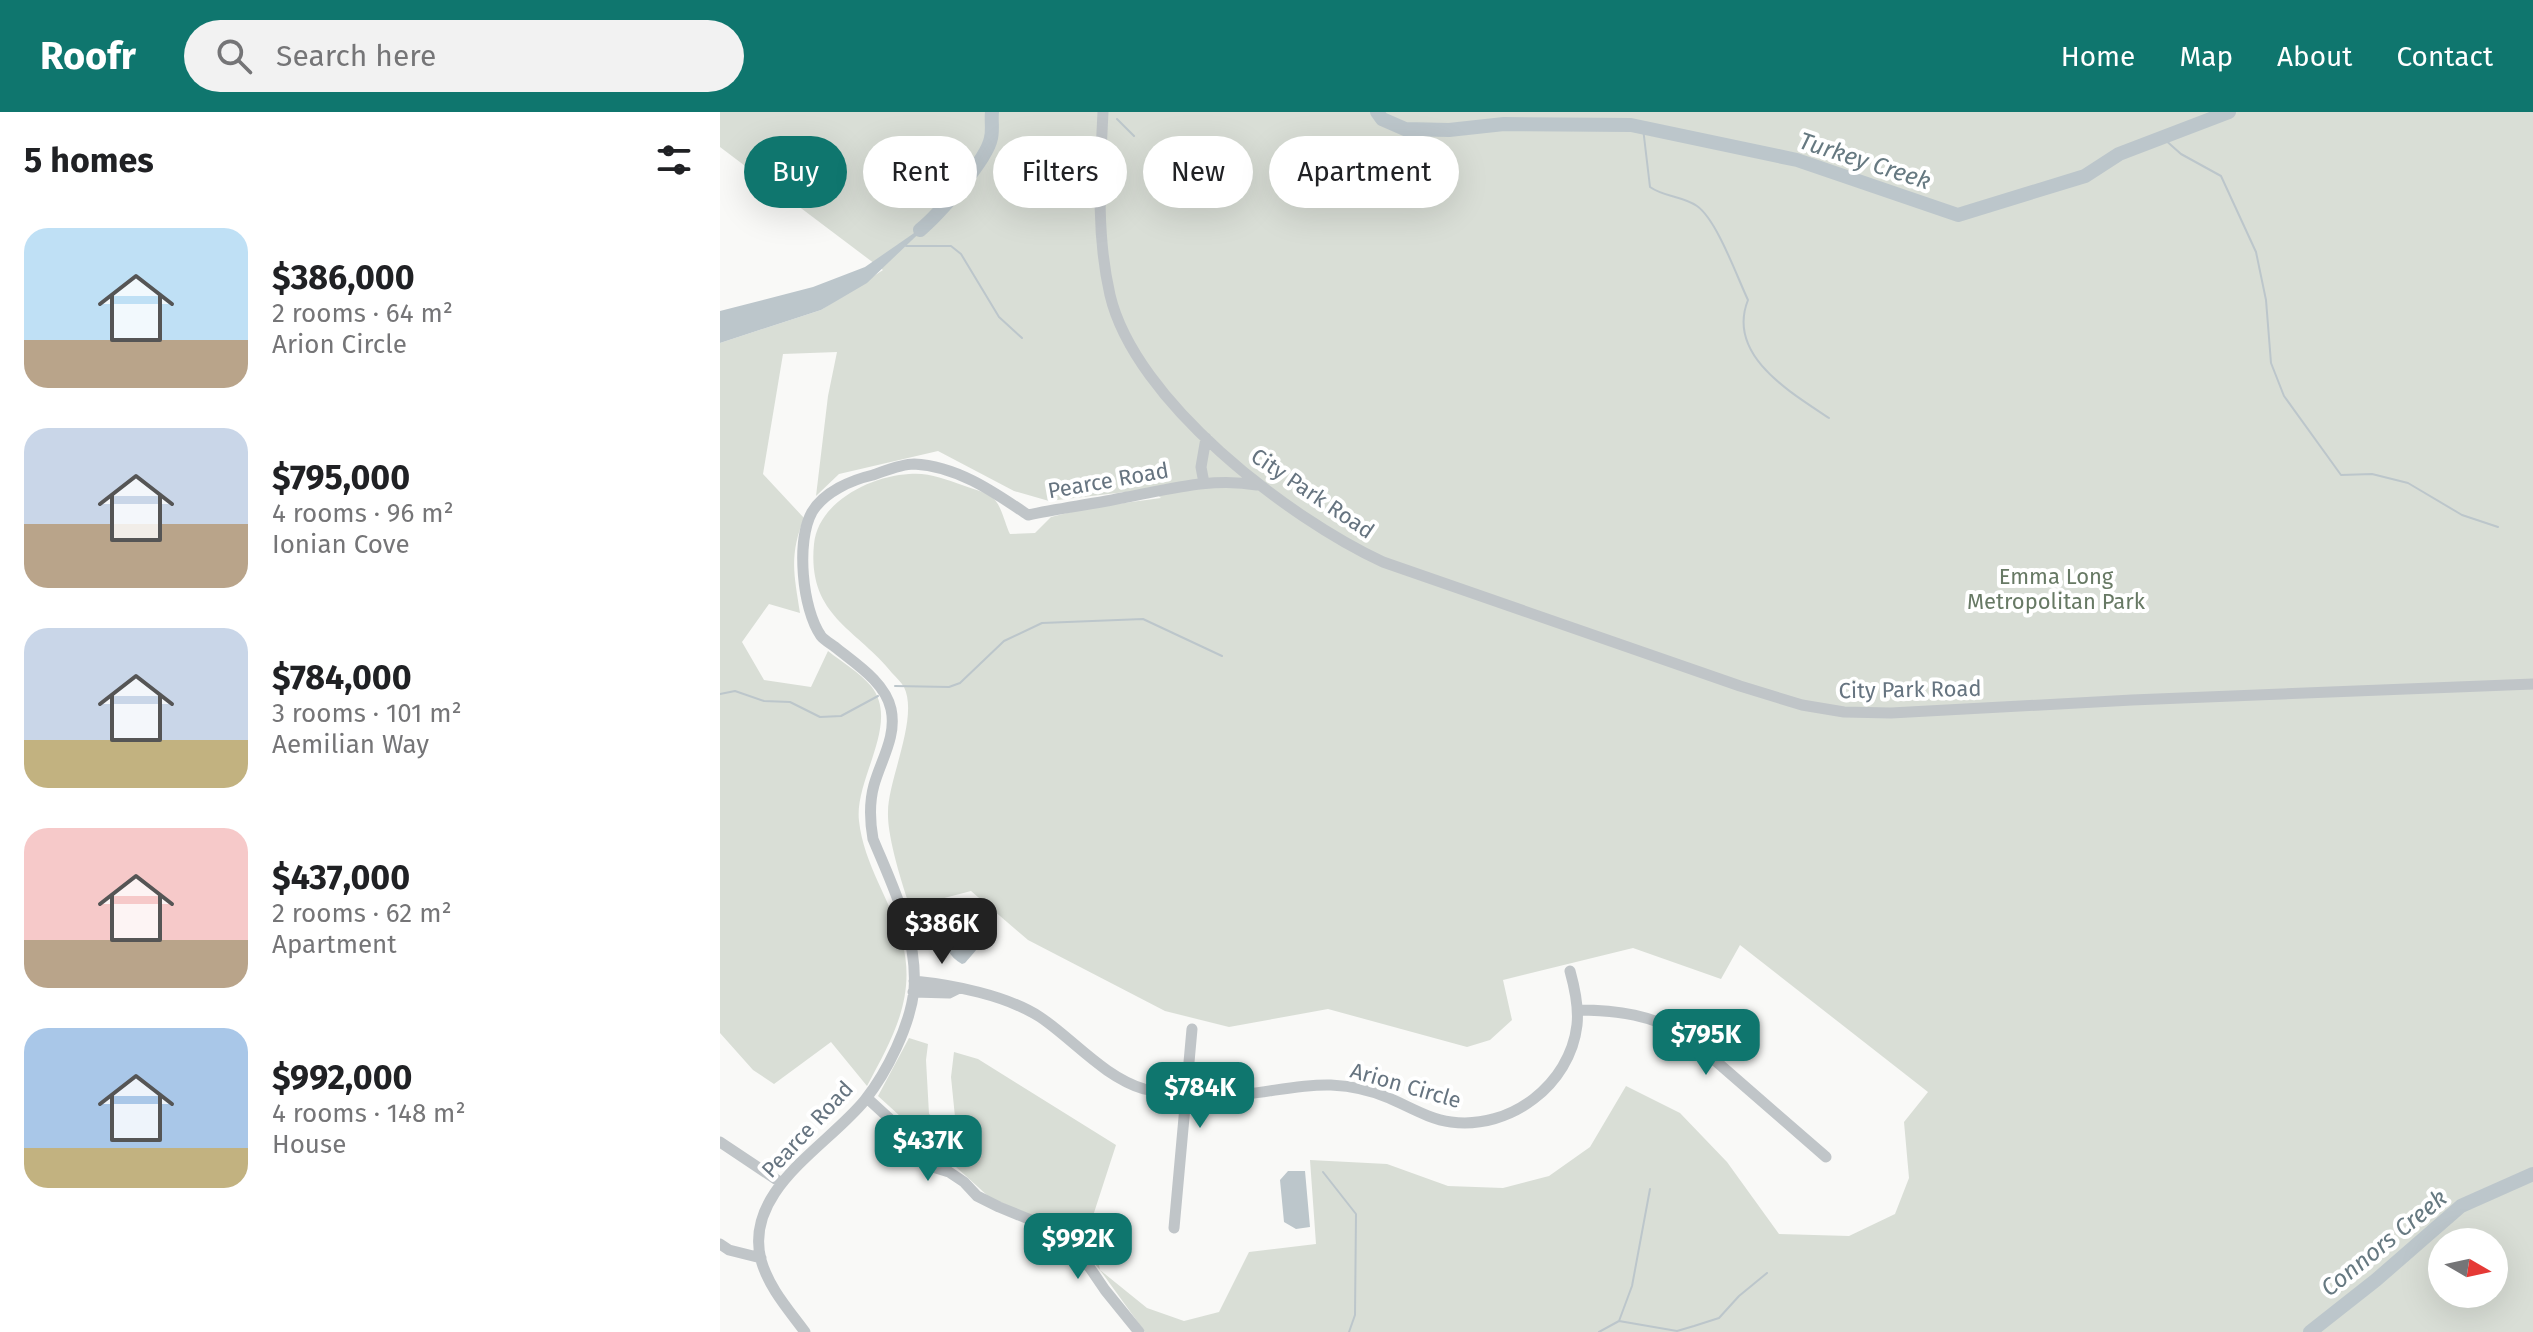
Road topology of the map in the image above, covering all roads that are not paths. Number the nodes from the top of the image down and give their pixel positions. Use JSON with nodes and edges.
{"nodes":[{"id":1,"x":1103,"y":112,"type":"edge"},
{"id":2,"x":1206,"y":438,"type":"junction"},
{"id":3,"x":1204,"y":483,"type":"junction"},
{"id":4,"x":1262,"y":486,"type":"junction"},
{"id":5,"x":2533,"y":684,"type":"edge"},
{"id":6,"x":1570,"y":971,"type":"dead end"},
{"id":7,"x":914,"y":986,"type":"junction"},
{"id":8,"x":1578,"y":1010,"type":"junction"},
{"id":9,"x":1192,"y":1029,"type":"dead end"},
{"id":10,"x":1185,"y":1093,"type":"junction"},
{"id":11,"x":867,"y":1098,"type":"junction"},
{"id":12,"x":720,"y":1142,"type":"edge"},
{"id":13,"x":1826,"y":1157,"type":"dead end"},
{"id":14,"x":780,"y":1182,"type":"junction"},
{"id":15,"x":1174,"y":1228,"type":"dead end"},
{"id":16,"x":720,"y":1244,"type":"edge"},
{"id":17,"x":761,"y":1258,"type":"junction"},
{"id":18,"x":805,"y":1332,"type":"edge"},
{"id":19,"x":1139,"y":1332,"type":"edge"}],
"edges":[{"from":1,"to":2,"type":"street","name":"City Park Road"},
{"from":2,"to":3,"type":"street"},
{"from":2,"to":4,"type":"street","name":"City Park Road"},
{"from":3,"to":4,"type":"street","name":"Pearce Road"},
{"from":3,"to":7,"type":"street","name":"Pearce Road"},
{"from":4,"to":5,"type":"street","name":"City Park Road"},
{"from":6,"to":8,"type":"street","name":"Arion Circle"},
{"from":7,"to":10,"type":"street","name":"Arion Circle"},
{"from":7,"to":11,"type":"street","name":"Pearce Road"},
{"from":8,"to":10,"type":"street","name":"Arion Circle"},
{"from":8,"to":13,"type":"street"},
{"from":9,"to":10,"type":"street"},
{"from":10,"to":15,"type":"street"},
{"from":11,"to":14,"type":"street","name":"Pearce Road"},
{"from":11,"to":19,"type":"street"},
{"from":12,"to":14,"type":"street"},
{"from":14,"to":17,"type":"street","name":"Pearce Road"},
{"from":16,"to":17,"type":"street"},
{"from":17,"to":18,"type":"street","name":"Pearce Road"}]}
